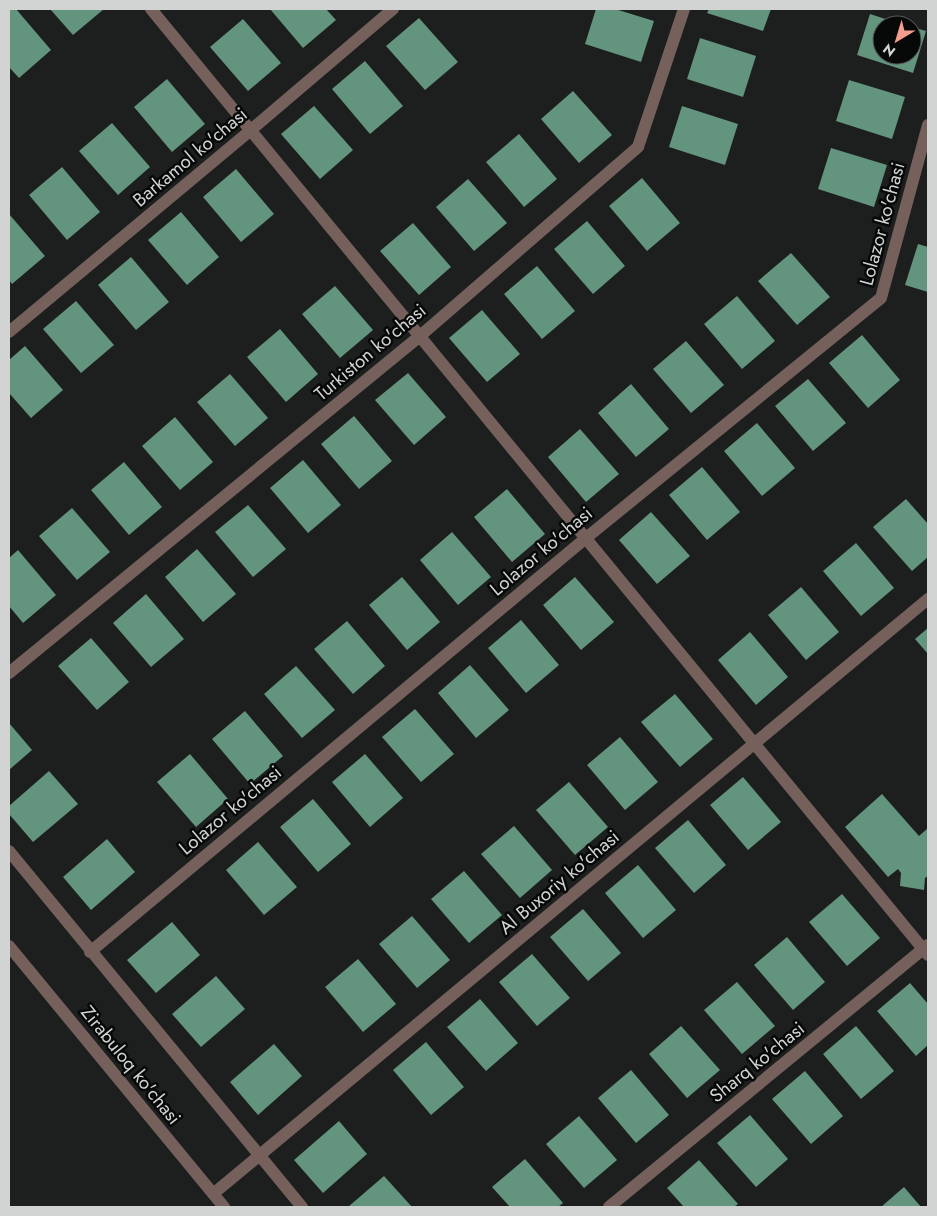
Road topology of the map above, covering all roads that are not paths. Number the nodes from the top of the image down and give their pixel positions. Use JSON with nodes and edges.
{"nodes":[{"id":1,"x":151,"y":9,"type":"edge"},
{"id":2,"x":393,"y":9,"type":"edge"},
{"id":3,"x":684,"y":9,"type":"edge"},
{"id":4,"x":928,"y":125,"type":"edge"},
{"id":5,"x":251,"y":130,"type":"junction"},
{"id":6,"x":9,"y":332,"type":"edge"},
{"id":7,"x":420,"y":336,"type":"junction"},
{"id":8,"x":586,"y":538,"type":"junction"},
{"id":9,"x":928,"y":599,"type":"edge"},
{"id":10,"x":9,"y":673,"type":"edge"},
{"id":11,"x":755,"y":744,"type":"junction"},
{"id":12,"x":11,"y":858,"type":"edge"},
{"id":13,"x":9,"y":946,"type":"edge"},
{"id":14,"x":927,"y":950,"type":"edge"},
{"id":15,"x":90,"y":952,"type":"junction"},
{"id":16,"x":258,"y":1155,"type":"junction"},
{"id":17,"x":213,"y":1194,"type":"junction"},
{"id":18,"x":224,"y":1207,"type":"edge"},
{"id":19,"x":302,"y":1207,"type":"edge"},
{"id":20,"x":609,"y":1207,"type":"edge"}],
"edges":[{"from":1,"to":5,"type":"street"},
{"from":2,"to":5,"type":"street","name":"Barkamol ko'chasi"},
{"from":3,"to":7,"type":"street","name":"Turkiston ko'chasi"},
{"from":4,"to":8,"type":"street","name":"Lolazor ko'chasi"},
{"from":5,"to":6,"type":"street","name":"Barkamol ko'chasi"},
{"from":5,"to":7,"type":"street"},
{"from":7,"to":8,"type":"street"},
{"from":7,"to":10,"type":"street","name":"Turkiston ko'chasi"},
{"from":8,"to":11,"type":"street"},
{"from":8,"to":15,"type":"street","name":"Lolazor ko'chasi"},
{"from":9,"to":11,"type":"street","name":"Al Buxoriy ko'chasi"},
{"from":11,"to":14,"type":"street"},
{"from":11,"to":16,"type":"street","name":"Al Buxoriy ko'chasi"},
{"from":12,"to":15,"type":"street"},
{"from":13,"to":17,"type":"street","name":"Zirabuloq ko'chasi"},
{"from":14,"to":20,"type":"street","name":"Sharq ko'chasi"},
{"from":15,"to":16,"type":"street"},
{"from":16,"to":17,"type":"street","name":"Al Buxoriy ko'chasi"},
{"from":16,"to":19,"type":"street"},
{"from":17,"to":18,"type":"street","name":"Zirabuloq ko'chasi"}]}
